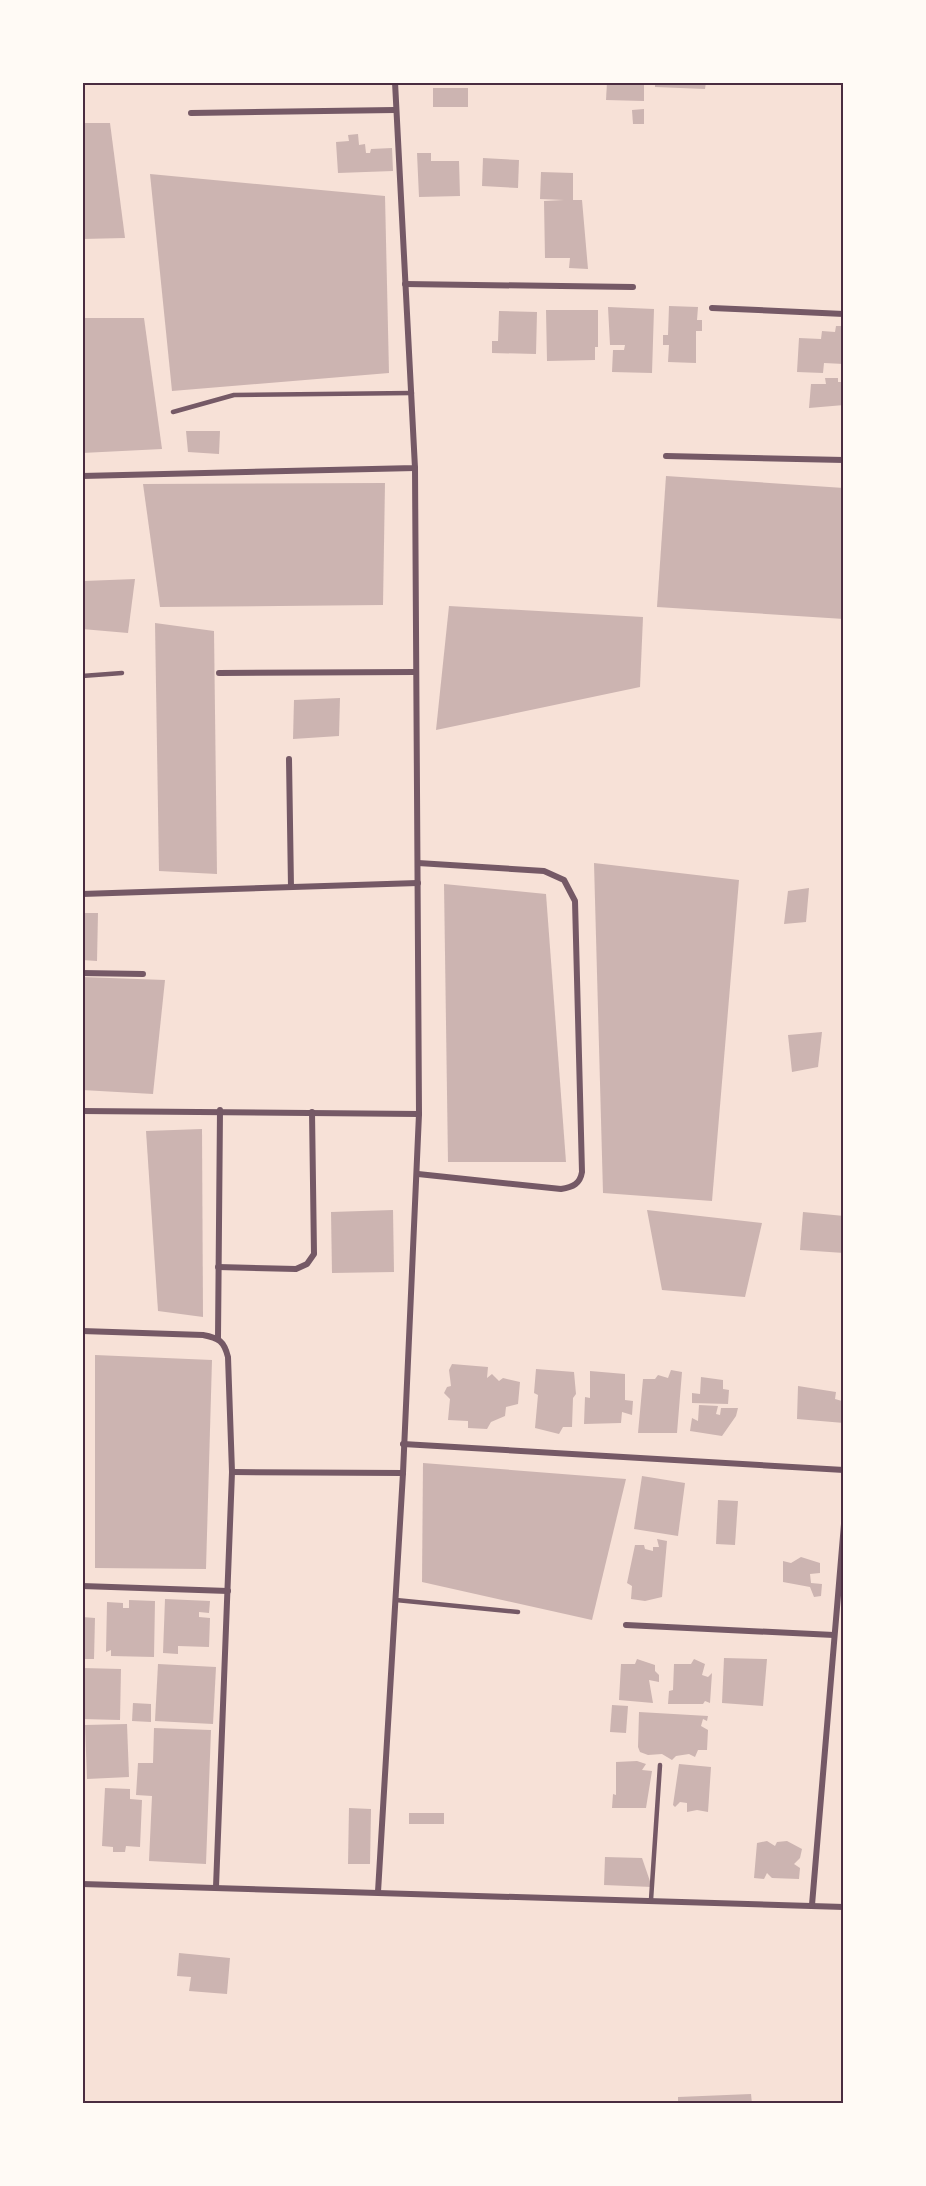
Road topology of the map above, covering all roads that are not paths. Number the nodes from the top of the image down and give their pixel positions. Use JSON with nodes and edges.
{"nodes":[{"id":1,"x":395,"y":82,"type":"edge"},
{"id":2,"x":395,"y":110,"type":"junction"},
{"id":3,"x":192,"y":113,"type":"dead end"},
{"id":4,"x":405,"y":284,"type":"junction"},
{"id":5,"x":633,"y":287,"type":"dead end"},
{"id":6,"x":712,"y":308,"type":"dead end"},
{"id":7,"x":843,"y":314,"type":"edge"},
{"id":8,"x":412,"y":393,"type":"junction"},
{"id":9,"x":173,"y":412,"type":"dead end"},
{"id":10,"x":666,"y":456,"type":"dead end"},
{"id":11,"x":843,"y":460,"type":"edge"},
{"id":12,"x":415,"y":468,"type":"junction"},
{"id":13,"x":82,"y":477,"type":"edge"},
{"id":14,"x":416,"y":672,"type":"junction"},
{"id":15,"x":122,"y":673,"type":"dead end"},
{"id":16,"x":219,"y":673,"type":"dead end"},
{"id":17,"x":82,"y":676,"type":"edge"},
{"id":18,"x":289,"y":759,"type":"dead end"},
{"id":19,"x":418,"y":863,"type":"junction"},
{"id":20,"x":418,"y":883,"type":"junction"},
{"id":21,"x":291,"y":887,"type":"junction"},
{"id":22,"x":82,"y":894,"type":"edge"},
{"id":23,"x":82,"y":973,"type":"edge"},
{"id":24,"x":143,"y":974,"type":"dead end"},
{"id":25,"x":220,"y":1110,"type":"junction"},
{"id":26,"x":82,"y":1111,"type":"edge"},
{"id":27,"x":312,"y":1112,"type":"junction"},
{"id":28,"x":419,"y":1114,"type":"junction"},
{"id":29,"x":418,"y":1174,"type":"junction"},
{"id":30,"x":219,"y":1267,"type":"junction"},
{"id":31,"x":82,"y":1331,"type":"edge"},
{"id":32,"x":218,"y":1338,"type":"junction"},
{"id":33,"x":403,"y":1444,"type":"junction"},
{"id":34,"x":843,"y":1470,"type":"edge"},
{"id":35,"x":231,"y":1472,"type":"junction"},
{"id":36,"x":403,"y":1473,"type":"junction"},
{"id":37,"x":843,"y":1524,"type":"edge"},
{"id":38,"x":82,"y":1586,"type":"edge"},
{"id":39,"x":228,"y":1591,"type":"junction"},
{"id":40,"x":396,"y":1600,"type":"junction"},
{"id":41,"x":518,"y":1612,"type":"dead end"},
{"id":42,"x":626,"y":1625,"type":"dead end"},
{"id":43,"x":834,"y":1635,"type":"junction"},
{"id":44,"x":660,"y":1765,"type":"dead end"},
{"id":45,"x":82,"y":1884,"type":"edge"},
{"id":46,"x":216,"y":1887,"type":"junction"},
{"id":47,"x":378,"y":1892,"type":"junction"},
{"id":48,"x":651,"y":1900,"type":"junction"},
{"id":49,"x":812,"y":1905,"type":"junction"},
{"id":50,"x":843,"y":1907,"type":"edge"}],
"edges":[{"from":1,"to":2,"type":"street"},
{"from":2,"to":3,"type":"street"},
{"from":2,"to":4,"type":"street"},
{"from":4,"to":5,"type":"street"},
{"from":4,"to":8,"type":"street"},
{"from":6,"to":7,"type":"street"},
{"from":8,"to":9,"type":"lane"},
{"from":8,"to":12,"type":"street"},
{"from":10,"to":11,"type":"street"},
{"from":12,"to":13,"type":"street"},
{"from":12,"to":14,"type":"street"},
{"from":14,"to":16,"type":"street"},
{"from":14,"to":19,"type":"street"},
{"from":15,"to":17,"type":"lane"},
{"from":18,"to":21,"type":"street"},
{"from":19,"to":20,"type":"street"},
{"from":19,"to":29,"type":"street"},
{"from":20,"to":21,"type":"street"},
{"from":20,"to":28,"type":"street"},
{"from":21,"to":22,"type":"street"},
{"from":23,"to":24,"type":"street"},
{"from":25,"to":26,"type":"street"},
{"from":25,"to":27,"type":"street"},
{"from":25,"to":30,"type":"street"},
{"from":27,"to":28,"type":"street"},
{"from":27,"to":30,"type":"street"},
{"from":28,"to":29,"type":"street"},
{"from":29,"to":33,"type":"street"},
{"from":30,"to":32,"type":"street"},
{"from":31,"to":32,"type":"street"},
{"from":32,"to":35,"type":"street"},
{"from":33,"to":34,"type":"street"},
{"from":33,"to":36,"type":"street"},
{"from":35,"to":36,"type":"street"},
{"from":35,"to":39,"type":"street"},
{"from":36,"to":40,"type":"street"},
{"from":37,"to":43,"type":"street"},
{"from":38,"to":39,"type":"street"},
{"from":39,"to":46,"type":"street"},
{"from":40,"to":41,"type":"lane"},
{"from":40,"to":47,"type":"street"},
{"from":42,"to":43,"type":"street"},
{"from":43,"to":49,"type":"street"},
{"from":44,"to":48,"type":"lane"},
{"from":45,"to":46,"type":"street"},
{"from":46,"to":47,"type":"street"},
{"from":47,"to":48,"type":"street"},
{"from":48,"to":49,"type":"street"},
{"from":49,"to":50,"type":"street"}]}
